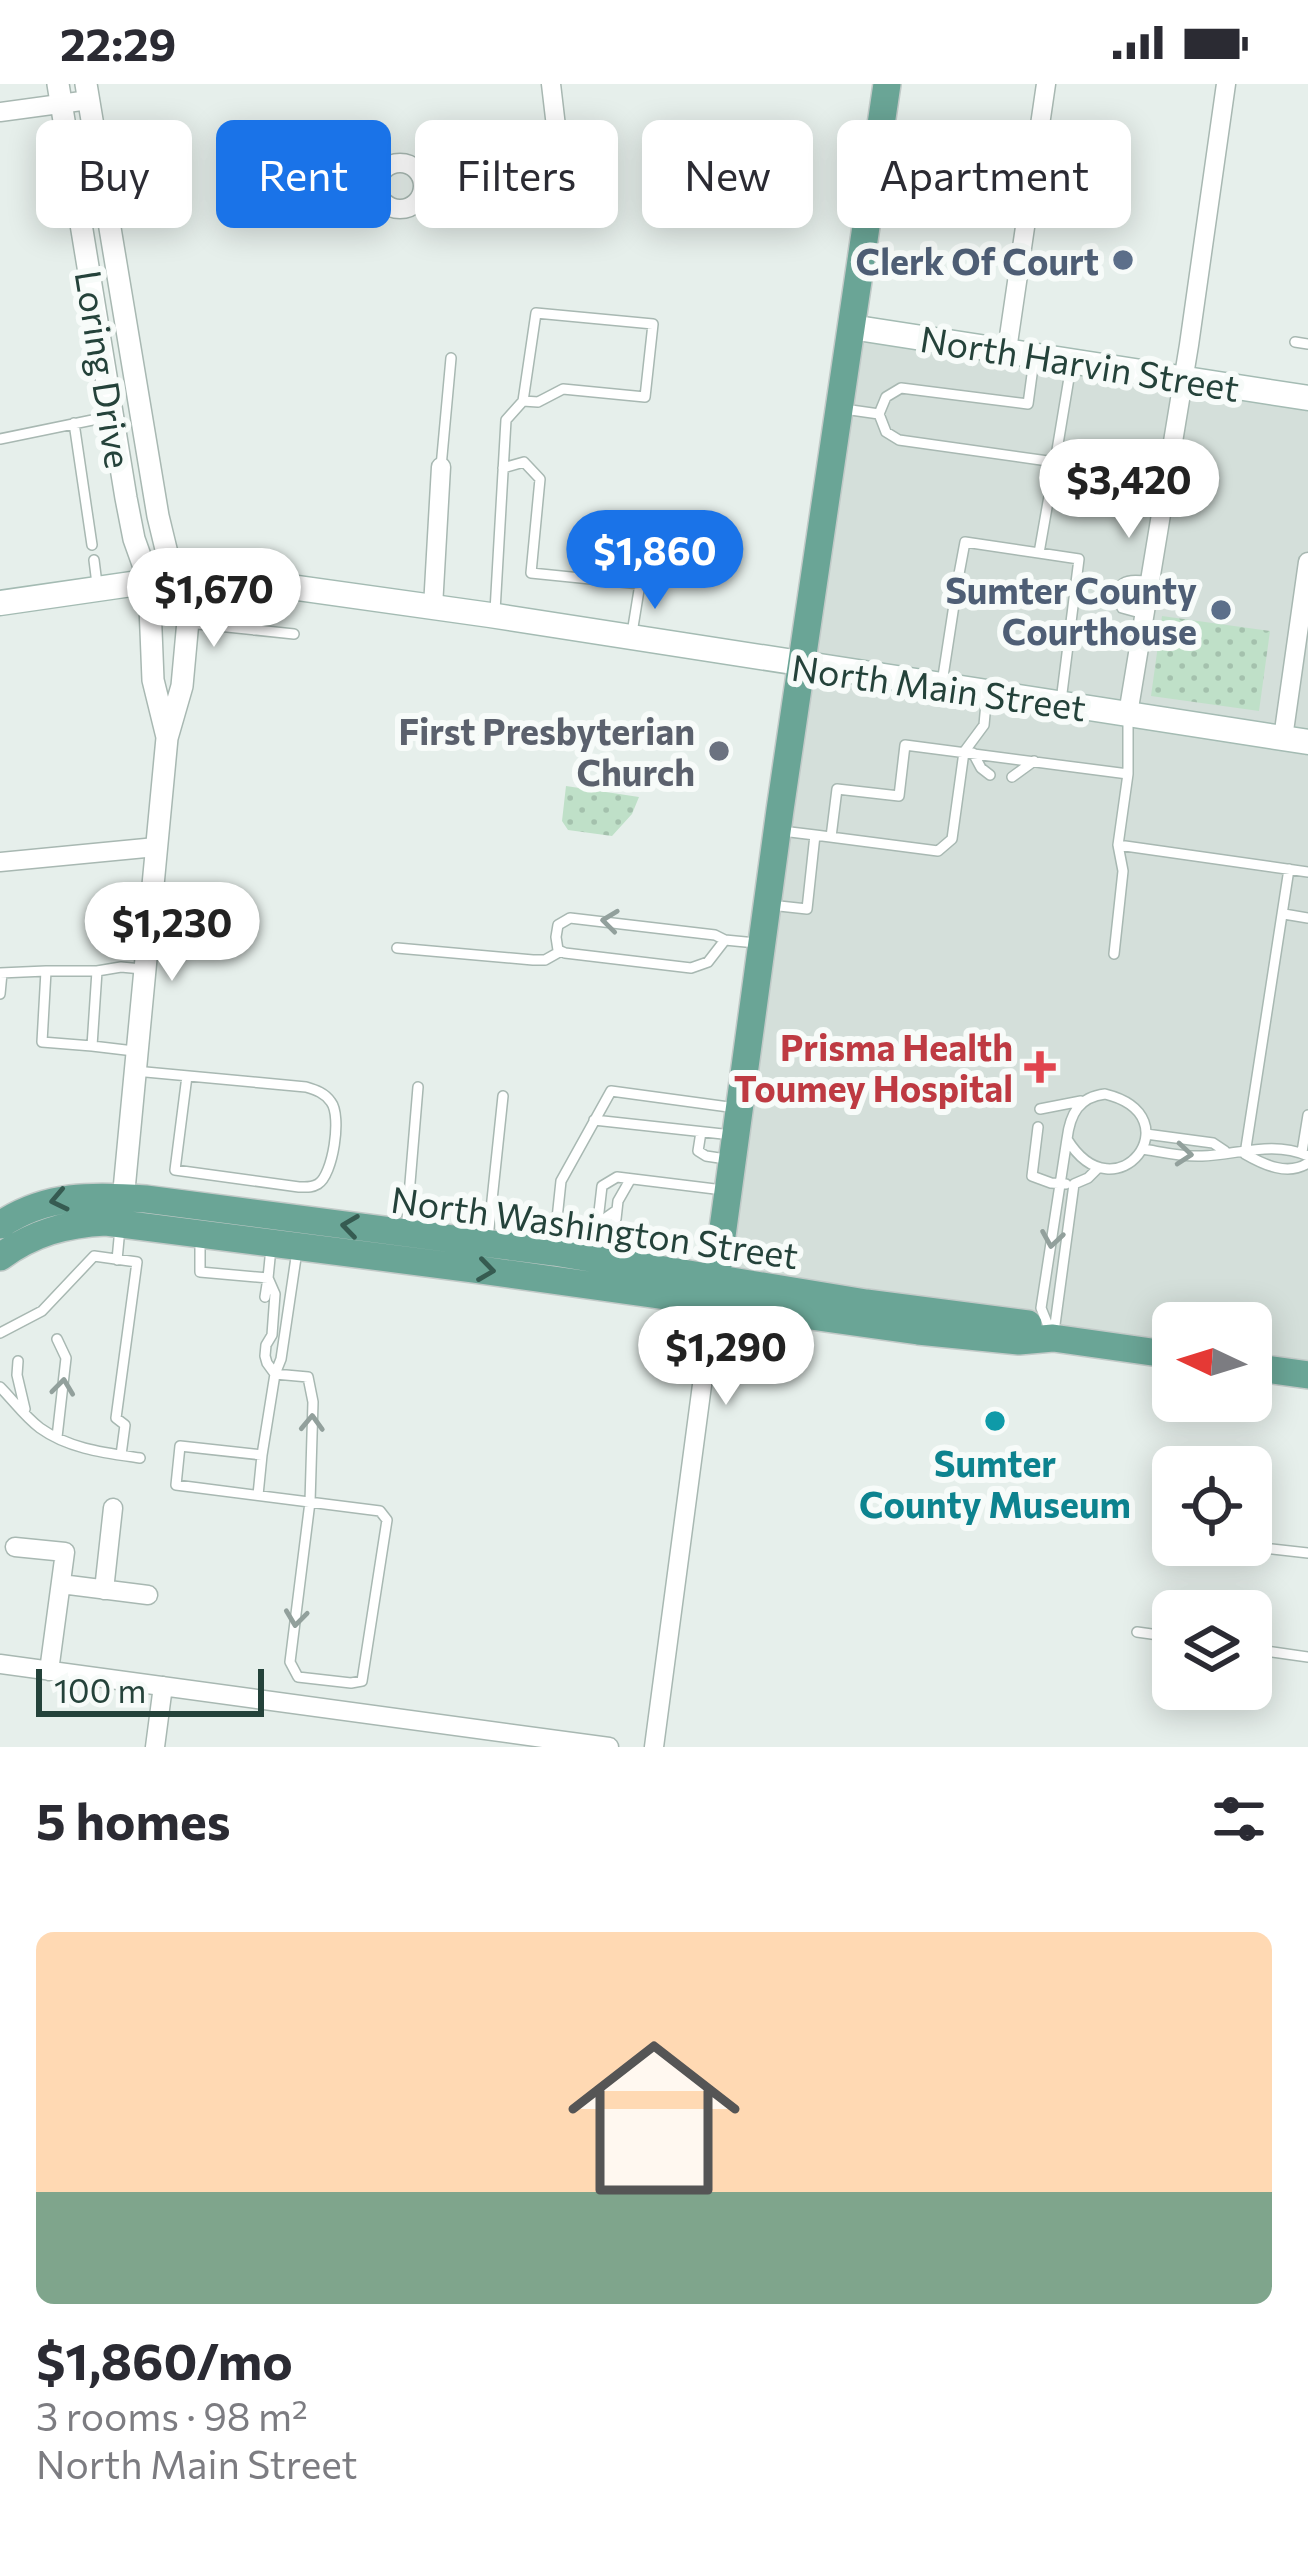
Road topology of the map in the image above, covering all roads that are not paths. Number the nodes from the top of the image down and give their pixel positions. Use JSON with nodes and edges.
{"nodes":[{"id":1,"x":551,"y":84,"type":"edge"},
{"id":2,"x":887,"y":84,"type":"edge"},
{"id":3,"x":1046,"y":84,"type":"edge"},
{"id":4,"x":1226,"y":84,"type":"edge"},
{"id":5,"x":87,"y":92,"type":"edge"},
{"id":6,"x":60,"y":94,"type":"edge"},
{"id":7,"x":0,"y":112,"type":"edge"},
{"id":8,"x":555,"y":120,"type":"edge"},
{"id":9,"x":851,"y":326,"type":"junction"},
{"id":10,"x":1295,"y":342,"type":"dead end"},
{"id":11,"x":1308,"y":344,"type":"edge"},
{"id":12,"x":1007,"y":350,"type":"junction"},
{"id":13,"x":1035,"y":354,"type":"junction"},
{"id":14,"x":451,"y":358,"type":"dead end"},
{"id":15,"x":1072,"y":360,"type":"junction"},
{"id":16,"x":1183,"y":376,"type":"junction"},
{"id":17,"x":1308,"y":398,"type":"edge"},
{"id":18,"x":523,"y":401,"type":"junction"},
{"id":19,"x":839,"y":408,"type":"junction"},
{"id":20,"x":880,"y":414,"type":"junction"},
{"id":21,"x":113,"y":416,"type":"junction"},
{"id":22,"x":74,"y":424,"type":"junction"},
{"id":23,"x":0,"y":439,"type":"edge"},
{"id":24,"x":1055,"y":462,"type":"junction"},
{"id":25,"x":442,"y":467,"type":"joint"},
{"id":26,"x":503,"y":468,"type":"junction"},
{"id":27,"x":1088,"y":499,"type":"dead end"},
{"id":28,"x":1161,"y":510,"type":"junction"},
{"id":29,"x":92,"y":545,"type":"dead end"},
{"id":30,"x":1039,"y":553,"type":"junction"},
{"id":31,"x":94,"y":560,"type":"dead end"},
{"id":32,"x":1308,"y":562,"type":"edge"},
{"id":33,"x":161,"y":580,"type":"junction"},
{"id":34,"x":259,"y":582,"type":"junction"},
{"id":35,"x":1150,"y":582,"type":"junction"},
{"id":36,"x":97,"y":589,"type":"junction"},
{"id":37,"x":956,"y":590,"type":"dead end"},
{"id":38,"x":0,"y":603,"type":"edge"},
{"id":39,"x":954,"y":605,"type":"dead end"},
{"id":40,"x":433,"y":607,"type":"junction"},
{"id":41,"x":1144,"y":614,"type":"junction"},
{"id":42,"x":495,"y":616,"type":"junction"},
{"id":43,"x":188,"y":623,"type":"junction"},
{"id":44,"x":254,"y":630,"type":"junction"},
{"id":45,"x":294,"y":634,"type":"dead end"},
{"id":46,"x":631,"y":639,"type":"junction"},
{"id":47,"x":800,"y":665,"type":"junction"},
{"id":48,"x":942,"y":685,"type":"junction"},
{"id":49,"x":987,"y":692,"type":"junction"},
{"id":50,"x":1061,"y":703,"type":"junction"},
{"id":51,"x":1128,"y":714,"type":"junction"},
{"id":52,"x":167,"y":738,"type":"junction"},
{"id":53,"x":1296,"y":740,"type":"edge"},
{"id":54,"x":968,"y":752,"type":"junction"},
{"id":55,"x":1034,"y":761,"type":"junction"},
{"id":56,"x":1128,"y":774,"type":"junction"},
{"id":57,"x":990,"y":775,"type":"dead end"},
{"id":58,"x":1012,"y":777,"type":"dead end"},
{"id":59,"x":777,"y":831,"type":"junction"},
{"id":60,"x":815,"y":835,"type":"junction"},
{"id":61,"x":831,"y":837,"type":"junction"},
{"id":62,"x":1118,"y":845,"type":"junction"},
{"id":63,"x":157,"y":847,"type":"junction"},
{"id":64,"x":0,"y":862,"type":"edge"},
{"id":65,"x":1289,"y":869,"type":"junction"},
{"id":66,"x":1308,"y":872,"type":"edge"},
{"id":67,"x":766,"y":904,"type":"junction"},
{"id":68,"x":1284,"y":914,"type":"junction"},
{"id":69,"x":1308,"y":918,"type":"edge"},
{"id":70,"x":725,"y":940,"type":"junction"},
{"id":71,"x":761,"y":944,"type":"junction"},
{"id":72,"x":397,"y":948,"type":"dead end"},
{"id":73,"x":561,"y":951,"type":"junction"},
{"id":74,"x":1114,"y":954,"type":"dead end"},
{"id":75,"x":145,"y":969,"type":"junction"},
{"id":76,"x":46,"y":971,"type":"junction"},
{"id":77,"x":97,"y":971,"type":"junction"},
{"id":78,"x":1,"y":973,"type":"edge"},
{"id":79,"x":0,"y":994,"type":"edge"},
{"id":80,"x":92,"y":1046,"type":"junction"},
{"id":81,"x":136,"y":1061,"type":"junction"},
{"id":82,"x":187,"y":1076,"type":"junction"},
{"id":83,"x":418,"y":1087,"type":"dead end"},
{"id":84,"x":503,"y":1096,"type":"dead end"},
{"id":85,"x":1082,"y":1101,"type":"junction"},
{"id":86,"x":1040,"y":1109,"type":"dead end"},
{"id":87,"x":1308,"y":1115,"type":"edge"},
{"id":88,"x":594,"y":1120,"type":"junction"},
{"id":89,"x":1038,"y":1127,"type":"dead end"},
{"id":90,"x":700,"y":1132,"type":"junction"},
{"id":91,"x":1146,"y":1133,"type":"junction"},
{"id":92,"x":736,"y":1134,"type":"junction"},
{"id":93,"x":1067,"y":1138,"type":"junction"},
{"id":94,"x":1142,"y":1149,"type":"junction"},
{"id":95,"x":1225,"y":1151,"type":"junction"},
{"id":96,"x":1245,"y":1154,"type":"junction"},
{"id":97,"x":1306,"y":1157,"type":"edge"},
{"id":98,"x":1098,"y":1168,"type":"junction"},
{"id":99,"x":630,"y":1180,"type":"junction"},
{"id":100,"x":1060,"y":1183,"type":"junction"},
{"id":101,"x":1074,"y":1184,"type":"junction"},
{"id":102,"x":299,"y":1187,"type":"junction"},
{"id":103,"x":728,"y":1190,"type":"junction"},
{"id":104,"x":122,"y":1210,"type":"junction"},
{"id":105,"x":200,"y":1233,"type":"junction"},
{"id":106,"x":406,"y":1233,"type":"junction"},
{"id":107,"x":288,"y":1236,"type":"junction"},
{"id":108,"x":3,"y":1242,"type":"edge"},
{"id":109,"x":487,"y":1244,"type":"junction"},
{"id":110,"x":554,"y":1252,"type":"junction"},
{"id":111,"x":608,"y":1253,"type":"junction"},
{"id":112,"x":117,"y":1259,"type":"junction"},
{"id":113,"x":268,"y":1278,"type":"junction"},
{"id":114,"x":714,"y":1290,"type":"junction"},
{"id":115,"x":266,"y":1297,"type":"dead end"},
{"id":116,"x":42,"y":1311,"type":"junction"},
{"id":117,"x":49,"y":1322,"type":"dead end"},
{"id":118,"x":263,"y":1330,"type":"dead end"},
{"id":119,"x":3,"y":1332,"type":"edge"},
{"id":120,"x":1053,"y":1338,"type":"junction"},
{"id":121,"x":57,"y":1339,"type":"dead end"},
{"id":122,"x":266,"y":1345,"type":"junction"},
{"id":123,"x":12,"y":1347,"type":"dead end"},
{"id":124,"x":1152,"y":1352,"type":"edge"},
{"id":125,"x":18,"y":1361,"type":"dead end"},
{"id":126,"x":1272,"y":1370,"type":"edge"},
{"id":127,"x":275,"y":1374,"type":"junction"},
{"id":128,"x":17,"y":1375,"type":"junction"},
{"id":129,"x":1308,"y":1375,"type":"edge"},
{"id":130,"x":0,"y":1385,"type":"edge"},
{"id":131,"x":26,"y":1414,"type":"junction"},
{"id":132,"x":57,"y":1437,"type":"junction"},
{"id":133,"x":121,"y":1455,"type":"junction"},
{"id":134,"x":262,"y":1455,"type":"junction"},
{"id":135,"x":140,"y":1458,"type":"dead end"},
{"id":136,"x":258,"y":1496,"type":"junction"},
{"id":137,"x":310,"y":1502,"type":"junction"},
{"id":138,"x":113,"y":1508,"type":"dead end"},
{"id":139,"x":15,"y":1547,"type":"dead end"},
{"id":140,"x":1272,"y":1549,"type":"edge"},
{"id":141,"x":1308,"y":1553,"type":"edge"},
{"id":142,"x":61,"y":1584,"type":"junction"},
{"id":143,"x":104,"y":1590,"type":"junction"},
{"id":144,"x":148,"y":1595,"type":"dead end"},
{"id":145,"x":1137,"y":1632,"type":"dead end"},
{"id":146,"x":1152,"y":1634,"type":"edge"},
{"id":147,"x":1272,"y":1651,"type":"edge"},
{"id":148,"x":1308,"y":1657,"type":"edge"},
{"id":149,"x":0,"y":1664,"type":"edge"},
{"id":150,"x":50,"y":1671,"type":"junction"},
{"id":151,"x":163,"y":1686,"type":"junction"},
{"id":152,"x":155,"y":1747,"type":"edge"},
{"id":153,"x":609,"y":1747,"type":"edge"},
{"id":154,"x":654,"y":1747,"type":"edge"}],
"edges":[{"from":1,"to":8,"type":"street"},
{"from":2,"to":9,"type":"main road"},
{"from":3,"to":12,"type":"street"},
{"from":4,"to":16,"type":"street"},
{"from":5,"to":6,"type":"street"},
{"from":5,"to":33,"type":"street","name":"Loring Drive"},
{"from":6,"to":7,"type":"street"},
{"from":6,"to":21,"type":"street","name":"Loring Drive"},
{"from":9,"to":12,"type":"main road","name":"North Harvin Street"},
{"from":9,"to":19,"type":"main road"},
{"from":10,"to":11,"type":"lane"},
{"from":12,"to":13,"type":"main road","name":"North Harvin Street"},
{"from":13,"to":15,"type":"main road","name":"North Harvin Street"},
{"from":13,"to":20,"type":"lane"},
{"from":14,"to":25,"type":"lane"},
{"from":15,"to":16,"type":"main road","name":"North Harvin Street"},
{"from":15,"to":24,"type":"lane"},
{"from":16,"to":17,"type":"main road","name":"North Harvin Street"},
{"from":16,"to":28,"type":"street"},
{"from":18,"to":18,"type":"lane"},
{"from":18,"to":26,"type":"lane"},
{"from":19,"to":20,"type":"lane"},
{"from":19,"to":47,"type":"main road"},
{"from":20,"to":24,"type":"lane"},
{"from":21,"to":22,"type":"lane"},
{"from":21,"to":33,"type":"street","name":"Loring Drive"},
{"from":22,"to":23,"type":"lane"},
{"from":22,"to":29,"type":"lane"},
{"from":24,"to":30,"type":"lane"},
{"from":25,"to":40,"type":"street"},
{"from":26,"to":42,"type":"lane"},
{"from":26,"to":46,"type":"lane"},
{"from":27,"to":28,"type":"lane"},
{"from":28,"to":35,"type":"street"},
{"from":30,"to":37,"type":"lane"},
{"from":30,"to":50,"type":"lane"},
{"from":31,"to":36,"type":"lane"},
{"from":32,"to":53,"type":"street"},
{"from":33,"to":34,"type":"main road","name":"North Main Street"},
{"from":33,"to":36,"type":"main road","name":"North Main Street"},
{"from":33,"to":43,"type":"street"},
{"from":33,"to":52,"type":"street"},
{"from":34,"to":40,"type":"main road","name":"North Main Street"},
{"from":34,"to":44,"type":"lane"},
{"from":35,"to":41,"type":"street"},
{"from":35,"to":41,"type":"lane"},
{"from":36,"to":38,"type":"main road","name":"North Main Street"},
{"from":39,"to":48,"type":"lane"},
{"from":40,"to":42,"type":"main road","name":"North Main Street"},
{"from":41,"to":51,"type":"street"},
{"from":42,"to":46,"type":"main road","name":"North Main Street"},
{"from":43,"to":44,"type":"lane"},
{"from":43,"to":52,"type":"street"},
{"from":44,"to":45,"type":"lane"},
{"from":46,"to":47,"type":"main road","name":"North Main Street"},
{"from":47,"to":48,"type":"main road","name":"North Main Street"},
{"from":47,"to":59,"type":"main road"},
{"from":48,"to":49,"type":"main road","name":"North Main Street"},
{"from":49,"to":50,"type":"main road","name":"North Main Street"},
{"from":49,"to":54,"type":"lane"},
{"from":50,"to":51,"type":"main road","name":"North Main Street"},
{"from":51,"to":53,"type":"main road","name":"North Main Street"},
{"from":51,"to":56,"type":"lane"},
{"from":52,"to":63,"type":"street"},
{"from":54,"to":55,"type":"lane"},
{"from":54,"to":57,"type":"lane"},
{"from":54,"to":61,"type":"lane"},
{"from":54,"to":61,"type":"lane"},
{"from":55,"to":56,"type":"lane"},
{"from":55,"to":58,"type":"lane"},
{"from":56,"to":62,"type":"lane"},
{"from":59,"to":60,"type":"lane"},
{"from":59,"to":67,"type":"main road"},
{"from":60,"to":61,"type":"lane"},
{"from":60,"to":67,"type":"lane"},
{"from":62,"to":65,"type":"lane"},
{"from":62,"to":74,"type":"lane"},
{"from":63,"to":64,"type":"street"},
{"from":63,"to":75,"type":"street"},
{"from":65,"to":66,"type":"lane"},
{"from":65,"to":68,"type":"lane"},
{"from":67,"to":71,"type":"main road"},
{"from":68,"to":69,"type":"lane"},
{"from":68,"to":96,"type":"lane"},
{"from":70,"to":71,"type":"lane"},
{"from":70,"to":73,"type":"lane"},
{"from":70,"to":73,"type":"lane","one_way":true},
{"from":71,"to":92,"type":"main road"},
{"from":72,"to":73,"type":"lane"},
{"from":75,"to":77,"type":"lane"},
{"from":75,"to":81,"type":"street"},
{"from":76,"to":77,"type":"lane"},
{"from":76,"to":78,"type":"lane"},
{"from":76,"to":80,"type":"lane"},
{"from":77,"to":80,"type":"lane"},
{"from":78,"to":79,"type":"lane"},
{"from":80,"to":81,"type":"lane"},
{"from":81,"to":82,"type":"lane"},
{"from":81,"to":104,"type":"street"},
{"from":82,"to":102,"type":"lane"},
{"from":82,"to":102,"type":"lane"},
{"from":83,"to":106,"type":"lane"},
{"from":84,"to":109,"type":"lane"},
{"from":85,"to":86,"type":"lane"},
{"from":85,"to":91,"type":"lane"},
{"from":85,"to":93,"type":"lane"},
{"from":87,"to":97,"type":"lane"},
{"from":88,"to":90,"type":"lane"},
{"from":88,"to":92,"type":"lane"},
{"from":88,"to":110,"type":"lane"},
{"from":89,"to":100,"type":"lane"},
{"from":90,"to":92,"type":"lane"},
{"from":90,"to":92,"type":"lane"},
{"from":91,"to":94,"type":"lane"},
{"from":91,"to":95,"type":"lane"},
{"from":92,"to":103,"type":"main road"},
{"from":93,"to":98,"type":"lane"},
{"from":93,"to":100,"type":"lane"},
{"from":94,"to":95,"type":"lane","one_way":true},
{"from":94,"to":98,"type":"lane"},
{"from":95,"to":96,"type":"lane"},
{"from":96,"to":97,"type":"lane"},
{"from":96,"to":97,"type":"lane"},
{"from":98,"to":101,"type":"lane"},
{"from":99,"to":103,"type":"lane"},
{"from":99,"to":111,"type":"lane"},
{"from":99,"to":111,"type":"lane"},
{"from":100,"to":101,"type":"lane"},
{"from":100,"to":120,"type":"lane","one_way":true},
{"from":101,"to":120,"type":"lane"},
{"from":102,"to":107,"type":"lane"},
{"from":103,"to":114,"type":"main road"},
{"from":104,"to":105,"type":"main road","name":"North Washington Street"},
{"from":104,"to":107,"type":"main road","name":"North Washington Street"},
{"from":104,"to":108,"type":"main road"},
{"from":104,"to":112,"type":"lane"},
{"from":105,"to":107,"type":"main road","name":"North Washington Street"},
{"from":105,"to":113,"type":"lane"},
{"from":106,"to":107,"type":"main road","name":"North Washington Street","one_way":true},
{"from":106,"to":109,"type":"main road","name":"North Washington Street"},
{"from":107,"to":113,"type":"lane"},
{"from":107,"to":114,"type":"main road","name":"North Washington Street","one_way":true},
{"from":107,"to":127,"type":"lane"},
{"from":109,"to":110,"type":"main road","name":"North Washington Street"},
{"from":110,"to":111,"type":"main road","name":"North Washington Street"},
{"from":111,"to":114,"type":"main road","name":"North Washington Street"},
{"from":112,"to":116,"type":"lane"},
{"from":112,"to":133,"type":"lane"},
{"from":113,"to":115,"type":"lane"},
{"from":113,"to":122,"type":"lane"},
{"from":114,"to":120,"type":"main road","name":"North Washington Street"},
{"from":114,"to":154,"type":"street"},
{"from":116,"to":117,"type":"lane"},
{"from":116,"to":119,"type":"lane"},
{"from":118,"to":122,"type":"lane"},
{"from":119,"to":123,"type":"lane"},
{"from":120,"to":124,"type":"main road","name":"North Washington Street"},
{"from":132,"to":121,"type":"lane","one_way":true},
{"from":122,"to":127,"type":"lane"},
{"from":125,"to":128,"type":"lane"},
{"from":126,"to":129,"type":"main road"},
{"from":127,"to":134,"type":"lane"},
{"from":137,"to":127,"type":"lane","one_way":true},
{"from":128,"to":130,"type":"lane"},
{"from":128,"to":131,"type":"lane"},
{"from":130,"to":131,"type":"lane"},
{"from":131,"to":132,"type":"lane"},
{"from":132,"to":133,"type":"lane"},
{"from":133,"to":135,"type":"lane"},
{"from":134,"to":136,"type":"lane"},
{"from":134,"to":136,"type":"lane"},
{"from":136,"to":137,"type":"lane"},
{"from":137,"to":137,"type":"lane","one_way":true},
{"from":138,"to":143,"type":"street"},
{"from":139,"to":142,"type":"street"},
{"from":140,"to":141,"type":"lane"},
{"from":142,"to":143,"type":"street"},
{"from":142,"to":150,"type":"street"},
{"from":143,"to":144,"type":"street"},
{"from":145,"to":146,"type":"lane"},
{"from":147,"to":148,"type":"lane"},
{"from":149,"to":150,"type":"street"},
{"from":150,"to":151,"type":"street"},
{"from":151,"to":152,"type":"street"},
{"from":151,"to":153,"type":"street"}]}
